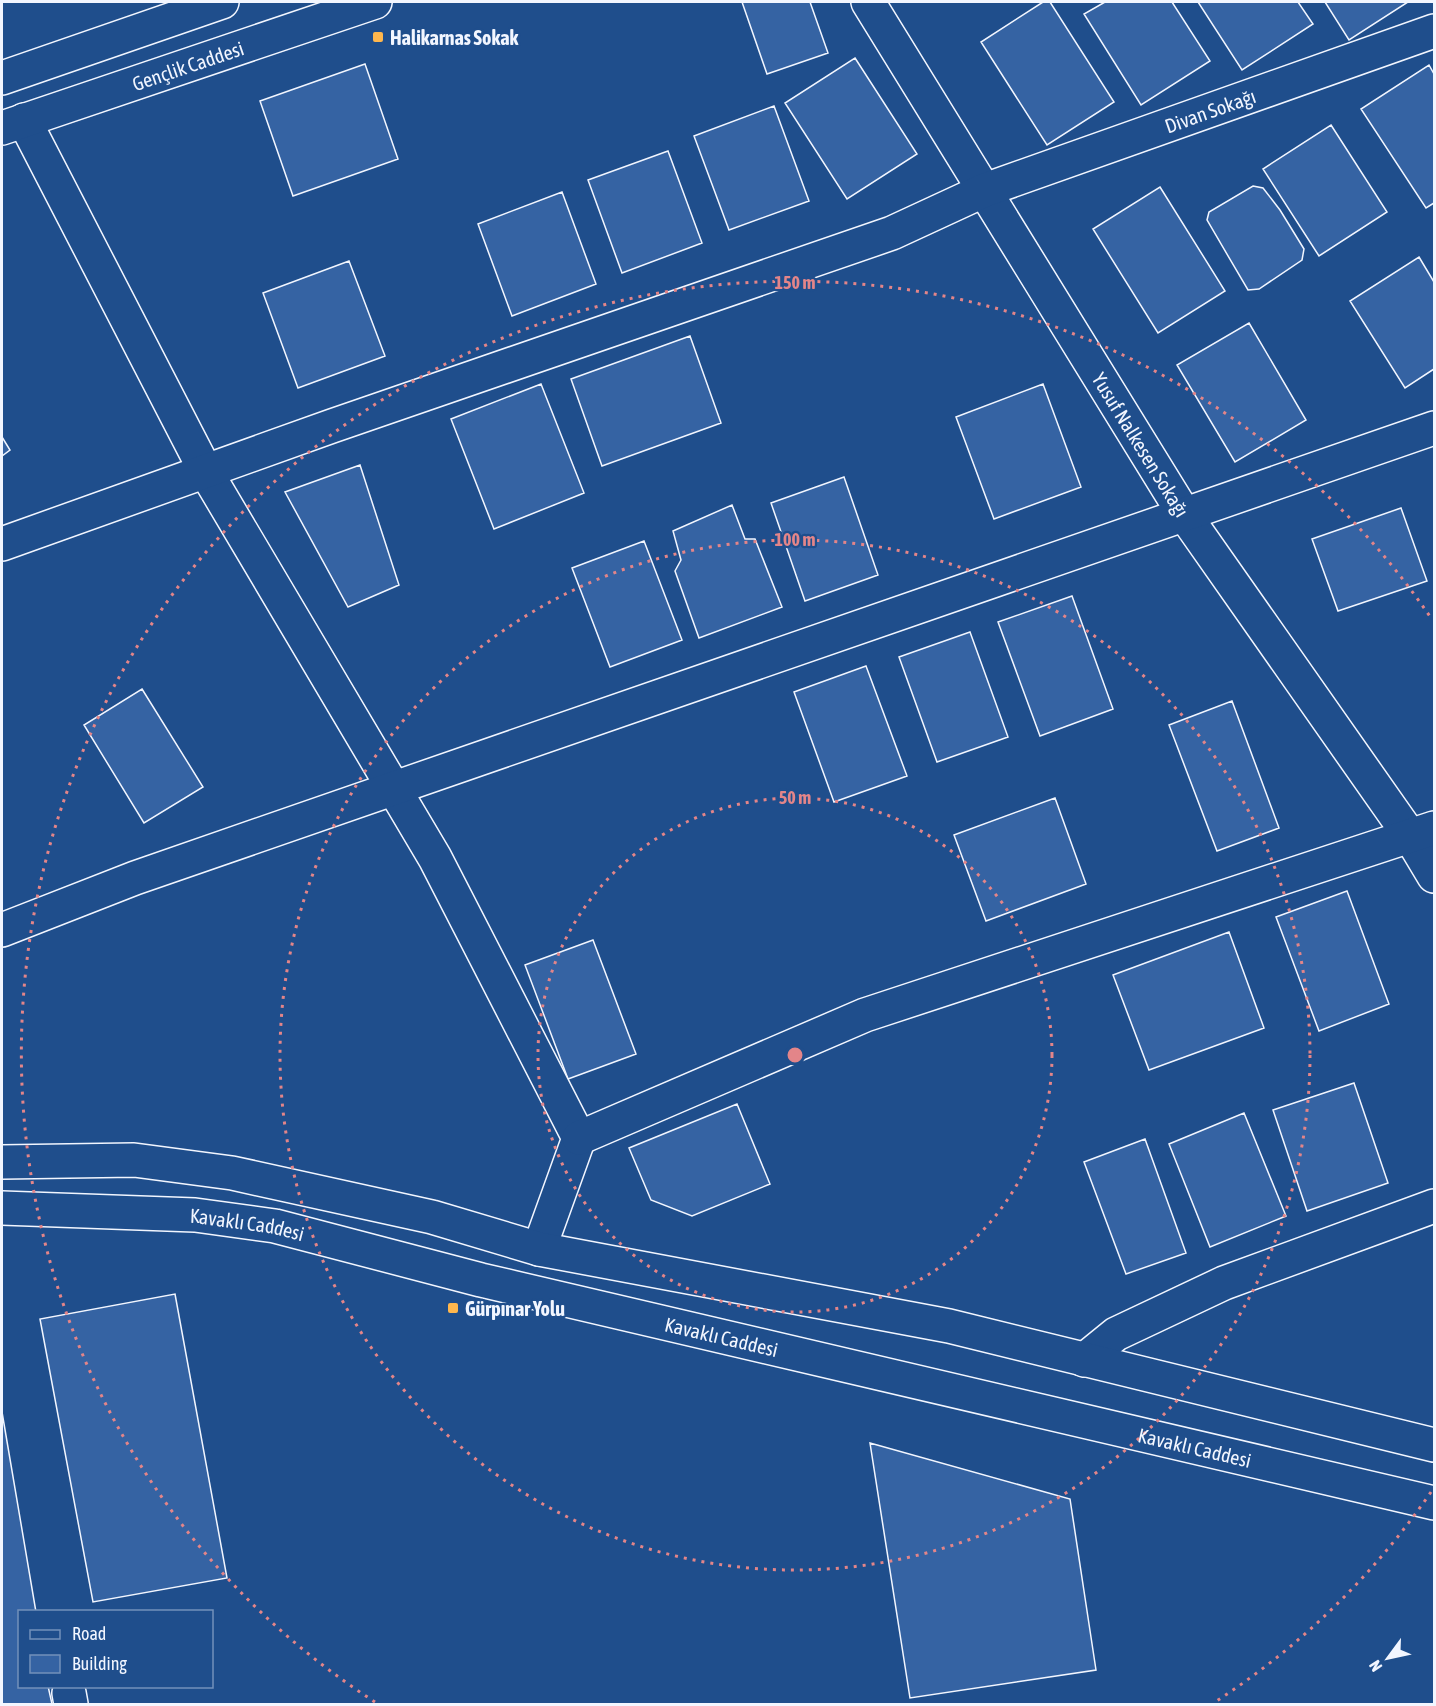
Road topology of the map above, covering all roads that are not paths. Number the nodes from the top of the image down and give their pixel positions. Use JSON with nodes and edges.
{"nodes":[{"id":1,"x":222,"y":2,"type":"edge"},
{"id":2,"x":375,"y":2,"type":"edge"},
{"id":3,"x":868,"y":2,"type":"edge"},
{"id":4,"x":1434,"y":31,"type":"edge"},
{"id":5,"x":2,"y":78,"type":"edge"},
{"id":6,"x":13,"y":124,"type":"edge"},
{"id":7,"x":985,"y":190,"type":"junction"},
{"id":8,"x":1434,"y":428,"type":"edge"},
{"id":9,"x":206,"y":472,"type":"junction"},
{"id":10,"x":1184,"y":514,"type":"junction"},
{"id":11,"x":2,"y":544,"type":"edge"},
{"id":12,"x":393,"y":789,"type":"junction"},
{"id":13,"x":1422,"y":832,"type":"edge"},
{"id":14,"x":1434,"y":876,"type":"edge"},
{"id":15,"x":2,"y":930,"type":"edge"},
{"id":16,"x":579,"y":1138,"type":"junction"},
{"id":17,"x":2,"y":1162,"type":"edge"},
{"id":18,"x":1434,"y":1206,"type":"edge"},
{"id":19,"x":2,"y":1208,"type":"edge"},
{"id":20,"x":539,"y":1249,"type":"junction"},
{"id":21,"x":1084,"y":1360,"type":"junction"},
{"id":22,"x":1434,"y":1445,"type":"edge"},
{"id":23,"x":1434,"y":1503,"type":"edge"}],
"edges":[{"from":1,"to":5,"type":"street"},
{"from":2,"to":6,"type":"street","name":"Gençlik Caddesi"},
{"from":3,"to":7,"type":"street","name":"Yusuf Nalkesen Sokağı"},
{"from":4,"to":7,"type":"street","name":"Divan Sokağı"},
{"from":6,"to":9,"type":"street"},
{"from":7,"to":9,"type":"street","name":"Divan Sokağı"},
{"from":7,"to":10,"type":"street","name":"Yusuf Nalkesen Sokağı"},
{"from":8,"to":10,"type":"street"},
{"from":9,"to":11,"type":"street","name":"Divan Sokağı"},
{"from":9,"to":12,"type":"street"},
{"from":10,"to":12,"type":"street"},
{"from":10,"to":13,"type":"street","name":"Yusuf Nalkesen Sokağı"},
{"from":12,"to":15,"type":"street"},
{"from":12,"to":16,"type":"street"},
{"from":13,"to":14,"type":"street","name":"Yusuf Nalkesen Sokağı"},
{"from":13,"to":16,"type":"street"},
{"from":16,"to":20,"type":"street"},
{"from":17,"to":20,"type":"street"},
{"from":18,"to":21,"type":"street"},
{"from":19,"to":23,"type":"street","name":"Kavaklı Caddesi"},
{"from":20,"to":21,"type":"street"},
{"from":21,"to":22,"type":"street"}]}
